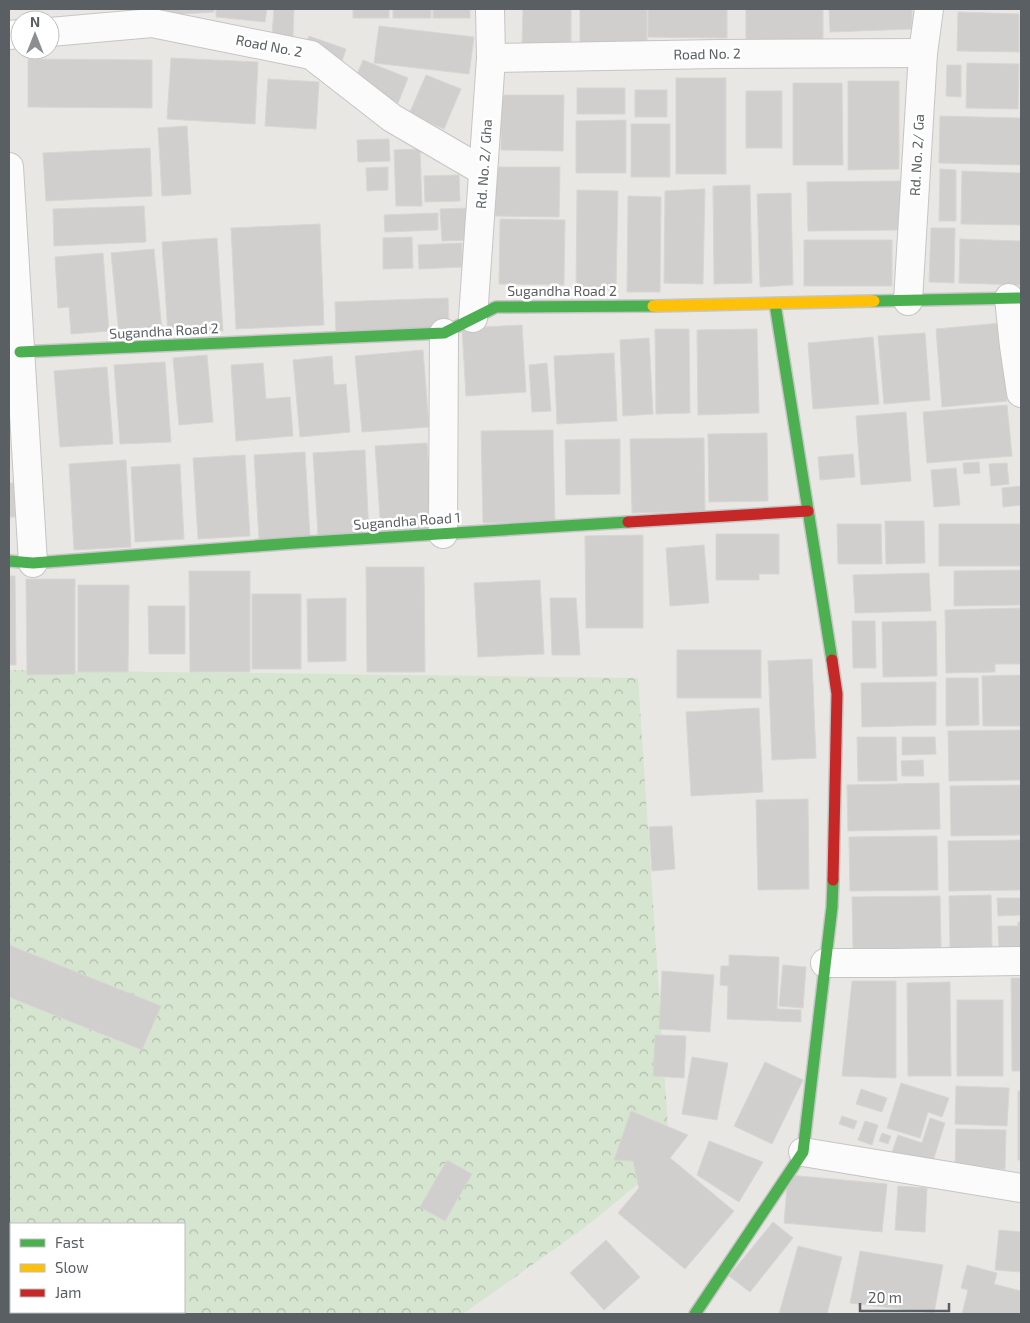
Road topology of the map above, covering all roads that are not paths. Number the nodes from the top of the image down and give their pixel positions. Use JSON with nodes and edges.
{"nodes":[{"id":1,"x":490,"y":9,"type":"edge"},
{"id":2,"x":929,"y":9,"type":"edge"},
{"id":3,"x":60,"y":31,"type":"edge"},
{"id":4,"x":923,"y":53,"type":"junction"},
{"id":5,"x":491,"y":58,"type":"junction"},
{"id":6,"x":9,"y":167,"type":"edge"},
{"id":7,"x":483,"y":171,"type":"junction"},
{"id":8,"x":1015,"y":298,"type":"edge"},
{"id":9,"x":908,"y":301,"type":"junction"},
{"id":10,"x":775,"y":304,"type":"junction"},
{"id":11,"x":473,"y":318,"type":"junction"},
{"id":12,"x":444,"y":333,"type":"junction"},
{"id":13,"x":20,"y":352,"type":"junction"},
{"id":14,"x":1021,"y":393,"type":"edge"},
{"id":15,"x":808,"y":511,"type":"junction"},
{"id":16,"x":442,"y":534,"type":"junction"},
{"id":17,"x":21,"y":562,"type":"edge"},
{"id":18,"x":1021,"y":960,"type":"edge"},
{"id":19,"x":825,"y":963,"type":"junction"},
{"id":20,"x":802,"y":1152,"type":"junction"},
{"id":21,"x":1021,"y":1188,"type":"edge"},
{"id":22,"x":695,"y":1314,"type":"edge"}],
"edges":[{"from":1,"to":5,"type":"street","name":"Rd. No. 2/ Gha"},
{"from":2,"to":4,"type":"street","name":"Rd. No. 2/ Ga"},
{"from":3,"to":7,"type":"street","name":"Road No. 2"},
{"from":4,"to":5,"type":"street","name":"Road No. 2"},
{"from":4,"to":9,"type":"street","name":"Rd. No. 2/ Ga"},
{"from":5,"to":7,"type":"street","name":"Rd. No. 2/ Gha"},
{"from":6,"to":13,"type":"street"},
{"from":7,"to":11,"type":"street","name":"Rd. No. 2/ Gha"},
{"from":8,"to":9,"type":"street","name":"Sugandha Road 2"},
{"from":8,"to":14,"type":"street"},
{"from":9,"to":10,"type":"street","name":"Sugandha Road 2"},
{"from":10,"to":11,"type":"street","name":"Sugandha Road 2"},
{"from":10,"to":15,"type":"street"},
{"from":11,"to":12,"type":"street","name":"Sugandha Road 2"},
{"from":12,"to":13,"type":"street","name":"Sugandha Road 2"},
{"from":12,"to":16,"type":"street"},
{"from":13,"to":17,"type":"street"},
{"from":15,"to":16,"type":"street","name":"Sugandha Road 1"},
{"from":15,"to":19,"type":"street"},
{"from":16,"to":17,"type":"street","name":"Sugandha Road 1"},
{"from":18,"to":19,"type":"street"},
{"from":19,"to":20,"type":"street"},
{"from":20,"to":21,"type":"street"},
{"from":20,"to":22,"type":"street"}]}
